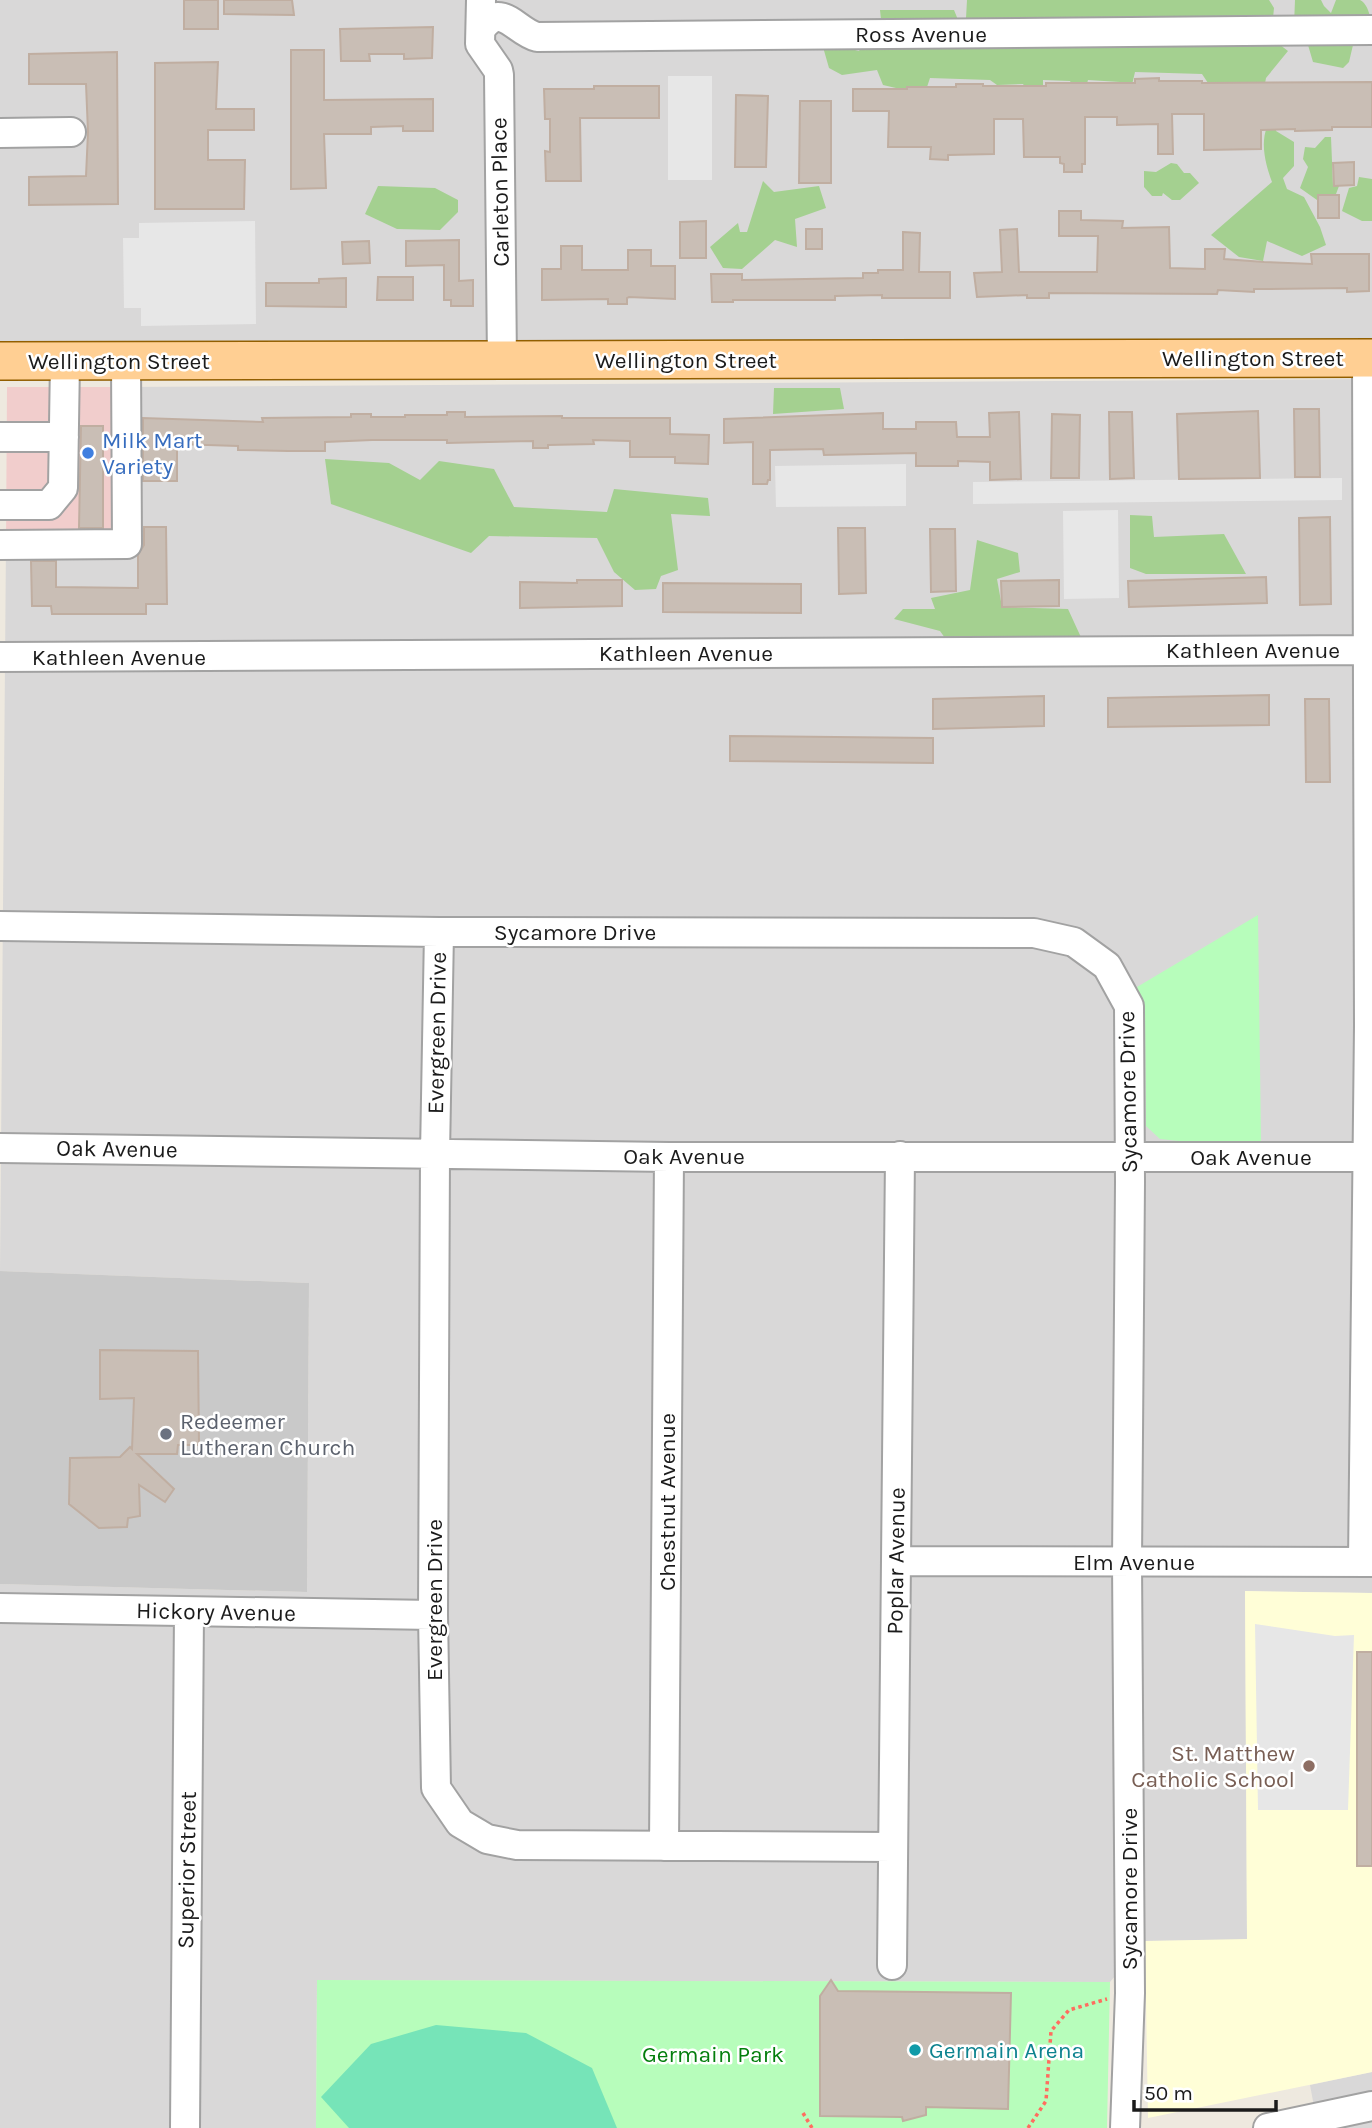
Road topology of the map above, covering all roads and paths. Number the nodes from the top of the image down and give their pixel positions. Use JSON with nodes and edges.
{"nodes":[{"id":1,"x":481,"y":0,"type":"edge"},
{"id":2,"x":481,"y":29,"type":"junction"},
{"id":3,"x":1372,"y":30,"type":"edge"},
{"id":4,"x":71,"y":132,"type":"dead end"},
{"id":5,"x":0,"y":133,"type":"edge"},
{"id":6,"x":1370,"y":358,"type":"edge"},
{"id":7,"x":0,"y":361,"type":"edge"},
{"id":8,"x":65,"y":361,"type":"junction"},
{"id":9,"x":502,"y":361,"type":"junction"},
{"id":10,"x":126,"y":362,"type":"junction"},
{"id":11,"x":0,"y":437,"type":"edge"},
{"id":12,"x":64,"y":437,"type":"junction"},
{"id":13,"x":0,"y":505,"type":"edge"},
{"id":14,"x":0,"y":545,"type":"edge"},
{"id":15,"x":1370,"y":650,"type":"edge"},
{"id":16,"x":0,"y":657,"type":"edge"},
{"id":17,"x":0,"y":926,"type":"edge"},
{"id":18,"x":439,"y":932,"type":"junction"},
{"id":19,"x":1370,"y":1026,"type":"edge"},
{"id":20,"x":0,"y":1148,"type":"edge"},
{"id":21,"x":435,"y":1154,"type":"junction"},
{"id":22,"x":900,"y":1156,"type":"junction"},
{"id":23,"x":669,"y":1157,"type":"junction"},
{"id":24,"x":1130,"y":1157,"type":"junction"},
{"id":25,"x":1368,"y":1157,"type":"junction"},
{"id":26,"x":896,"y":1561,"type":"junction"},
{"id":27,"x":1127,"y":1562,"type":"junction"},
{"id":28,"x":1368,"y":1562,"type":"edge"},
{"id":29,"x":0,"y":1608,"type":"edge"},
{"id":30,"x":189,"y":1612,"type":"junction"},
{"id":31,"x":433,"y":1615,"type":"junction"},
{"id":32,"x":664,"y":1846,"type":"junction"},
{"id":33,"x":893,"y":1847,"type":"junction"},
{"id":34,"x":892,"y":1965,"type":"dead end"},
{"id":35,"x":1130,"y":1993,"type":"junction"},
{"id":36,"x":1372,"y":2106,"type":"edge"},
{"id":37,"x":803,"y":2113,"type":"dead end"},
{"id":38,"x":185,"y":2128,"type":"edge"},
{"id":39,"x":812,"y":2128,"type":"edge"},
{"id":40,"x":1028,"y":2128,"type":"edge"},
{"id":41,"x":1125,"y":2128,"type":"edge"},
{"id":42,"x":1268,"y":2128,"type":"edge"}],
"edges":[{"from":1,"to":2,"type":"street","name":"Carleton Place"},
{"from":2,"to":3,"type":"street","name":"Ross Avenue"},
{"from":2,"to":9,"type":"street","name":"Carleton Place"},
{"from":4,"to":5,"type":"street"},
{"from":6,"to":9,"type":"main road","name":"Wellington Street"},
{"from":6,"to":15,"type":"street"},
{"from":7,"to":8,"type":"main road","name":"Wellington Street"},
{"from":8,"to":10,"type":"main road","name":"Wellington Street"},
{"from":8,"to":12,"type":"street"},
{"from":9,"to":10,"type":"main road","name":"Wellington Street"},
{"from":10,"to":14,"type":"street"},
{"from":11,"to":12,"type":"street"},
{"from":12,"to":13,"type":"street"},
{"from":15,"to":16,"type":"street","name":"Kathleen Avenue"},
{"from":15,"to":19,"type":"street"},
{"from":17,"to":18,"type":"street","name":"Sycamore Drive"},
{"from":18,"to":21,"type":"street","name":"Evergreen Drive"},
{"from":18,"to":24,"type":"street","name":"Sycamore Drive"},
{"from":19,"to":25,"type":"street"},
{"from":20,"to":21,"type":"street","name":"Oak Avenue"},
{"from":21,"to":23,"type":"street","name":"Oak Avenue"},
{"from":21,"to":31,"type":"street","name":"Evergreen Drive"},
{"from":22,"to":23,"type":"street","name":"Oak Avenue"},
{"from":22,"to":24,"type":"street","name":"Oak Avenue"},
{"from":22,"to":26,"type":"street","name":"Poplar Avenue"},
{"from":23,"to":32,"type":"street","name":"Chestnut Avenue"},
{"from":24,"to":25,"type":"street","name":"Oak Avenue"},
{"from":24,"to":27,"type":"street","name":"Sycamore Drive"},
{"from":25,"to":28,"type":"street"},
{"from":26,"to":27,"type":"street","name":"Elm Avenue"},
{"from":26,"to":33,"type":"street","name":"Poplar Avenue"},
{"from":27,"to":28,"type":"street","name":"Elm Avenue"},
{"from":27,"to":35,"type":"street","name":"Sycamore Drive"},
{"from":29,"to":30,"type":"street","name":"Hickory Avenue"},
{"from":30,"to":31,"type":"street","name":"Hickory Avenue"},
{"from":30,"to":38,"type":"street","name":"Superior Street"},
{"from":31,"to":32,"type":"street","name":"Evergreen Drive"},
{"from":32,"to":33,"type":"street","name":"Evergreen Drive"},
{"from":33,"to":34,"type":"street","name":"Poplar Avenue"},
{"from":35,"to":40,"type":"path"},
{"from":35,"to":41,"type":"street","name":"Sycamore Drive"},
{"from":36,"to":42,"type":"street"},
{"from":37,"to":39,"type":"path"}]}
